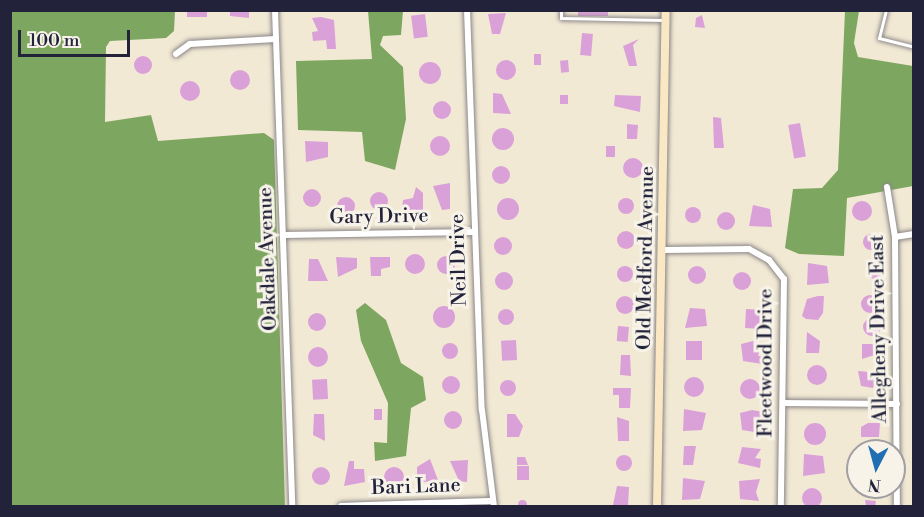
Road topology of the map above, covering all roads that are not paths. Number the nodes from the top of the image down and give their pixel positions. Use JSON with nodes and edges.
{"nodes":[{"id":1,"x":275,"y":10,"type":"edge"},
{"id":2,"x":467,"y":10,"type":"edge"},
{"id":3,"x":561,"y":10,"type":"edge"},
{"id":4,"x":886,"y":10,"type":"edge"},
{"id":5,"x":666,"y":15,"type":"edge"},
{"id":6,"x":275,"y":39,"type":"junction"},
{"id":7,"x":914,"y":47,"type":"edge"},
{"id":8,"x":177,"y":54,"type":"dead end"},
{"id":9,"x":887,"y":187,"type":"dead end"},
{"id":10,"x":475,"y":231,"type":"junction"},
{"id":11,"x":914,"y":234,"type":"edge"},
{"id":12,"x":284,"y":236,"type":"junction"},
{"id":13,"x":895,"y":237,"type":"junction"},
{"id":14,"x":664,"y":250,"type":"junction"},
{"id":15,"x":783,"y":403,"type":"junction"},
{"id":16,"x":897,"y":404,"type":"junction"},
{"id":17,"x":493,"y":504,"type":"edge"},
{"id":18,"x":292,"y":507,"type":"edge"},
{"id":19,"x":341,"y":507,"type":"edge"},
{"id":20,"x":657,"y":507,"type":"edge"},
{"id":21,"x":781,"y":507,"type":"edge"},
{"id":22,"x":897,"y":507,"type":"edge"}],
"edges":[{"from":1,"to":6,"type":"street","name":"Oakdale Avenue"},
{"from":2,"to":10,"type":"street","name":"Neil Drive"},
{"from":3,"to":5,"type":"lane"},
{"from":4,"to":7,"type":"lane"},
{"from":5,"to":14,"type":"street","name":"Old Medford Avenue"},
{"from":6,"to":8,"type":"street"},
{"from":6,"to":12,"type":"street","name":"Oakdale Avenue"},
{"from":9,"to":13,"type":"street","name":"Allegheny Drive East"},
{"from":10,"to":12,"type":"street","name":"Gary Drive"},
{"from":10,"to":17,"type":"street","name":"Neil Drive"},
{"from":11,"to":13,"type":"street"},
{"from":12,"to":18,"type":"street","name":"Oakdale Avenue"},
{"from":13,"to":16,"type":"street","name":"Allegheny Drive East"},
{"from":14,"to":15,"type":"street","name":"Fleetwood Drive"},
{"from":14,"to":20,"type":"street","name":"Old Medford Avenue"},
{"from":15,"to":16,"type":"street"},
{"from":15,"to":21,"type":"street","name":"Fleetwood Drive"},
{"from":16,"to":22,"type":"street","name":"Allegheny Drive East"},
{"from":17,"to":19,"type":"street","name":"Bari Lane"}]}
